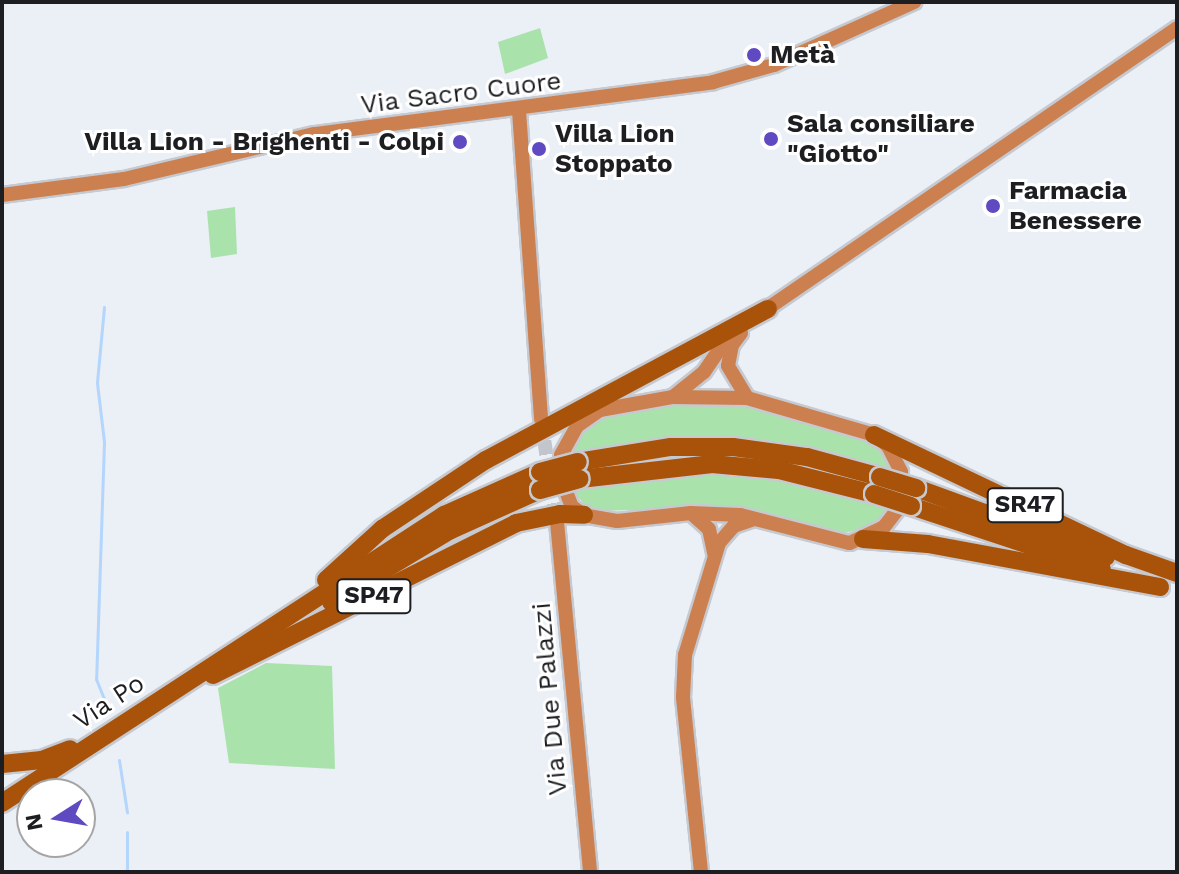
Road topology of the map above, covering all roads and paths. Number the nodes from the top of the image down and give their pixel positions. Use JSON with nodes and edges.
{"nodes":[{"id":1,"x":914,"y":2,"type":"edge"},
{"id":2,"x":1177,"y":28,"type":"edge"},
{"id":3,"x":519,"y":111,"type":"junction"},
{"id":4,"x":2,"y":195,"type":"edge"},
{"id":5,"x":768,"y":309,"type":"junction"},
{"id":6,"x":672,"y":397,"type":"junction"},
{"id":7,"x":747,"y":398,"type":"junction"},
{"id":8,"x":590,"y":414,"type":"junction"},
{"id":9,"x":541,"y":419,"type":"tunnel mouth"},
{"id":10,"x":874,"y":435,"type":"junction"},
{"id":11,"x":579,"y":470,"type":"joint"},
{"id":12,"x":540,"y":481,"type":"junction"},
{"id":13,"x":913,"y":497,"type":"junction"},
{"id":14,"x":432,"y":498,"type":"junction"},
{"id":15,"x":691,"y":513,"type":"junction"},
{"id":16,"x":584,"y":515,"type":"junction"},
{"id":17,"x":760,"y":518,"type":"junction"},
{"id":18,"x":557,"y":522,"type":"tunnel mouth"},
{"id":19,"x":863,"y":539,"type":"junction"},
{"id":20,"x":714,"y":557,"type":"junction"},
{"id":21,"x":1177,"y":576,"type":"edge"},
{"id":22,"x":1168,"y":590,"type":"edge"},
{"id":23,"x":243,"y":644,"type":"junction"},
{"id":24,"x":213,"y":675,"type":"junction"},
{"id":25,"x":163,"y":697,"type":"junction"},
{"id":26,"x":2,"y":764,"type":"edge"},
{"id":27,"x":2,"y":803,"type":"edge"},
{"id":28,"x":2,"y":814,"type":"edge"},
{"id":29,"x":590,"y":872,"type":"edge"},
{"id":30,"x":701,"y":872,"type":"edge"}],
"edges":[{"from":1,"to":3,"type":"street","name":"Via Sacro Cuore"},
{"from":2,"to":5,"type":"street"},
{"from":3,"to":4,"type":"street","name":"Via Sacro Cuore"},
{"from":3,"to":9,"type":"street"},
{"from":5,"to":6,"type":"street"},
{"from":5,"to":7,"type":"street"},
{"from":5,"to":14,"type":"highway","number":"SP47"},
{"from":6,"to":7,"type":"street","number":"SR47"},
{"from":6,"to":8,"type":"street","number":"SR47"},
{"from":7,"to":10,"type":"street","number":"SR47"},
{"from":8,"to":14,"type":"highway","number":"SP47"},
{"from":8,"to":16,"type":"street"},
{"from":10,"to":19,"type":"street"},
{"from":10,"to":21,"type":"highway","number":"SR47"},
{"from":11,"to":12,"type":"highway","number":"SP47","bridge":true},
{"from":11,"to":13,"type":"highway","number":"SR47","bridge":true},
{"from":12,"to":23,"type":"highway","number":"SP47"},
{"from":12,"to":24,"type":"highway","number":"SP47"},
{"from":13,"to":21,"type":"highway","number":"SR47"},
{"from":13,"to":22,"type":"highway","number":"SR47"},
{"from":14,"to":23,"type":"highway","number":"SP47"},
{"from":15,"to":16,"type":"street","number":"SR47"},
{"from":15,"to":17,"type":"street","number":"SR47"},
{"from":15,"to":20,"type":"street"},
{"from":16,"to":24,"type":"highway","number":"SP47"},
{"from":17,"to":19,"type":"street","number":"SR47"},
{"from":17,"to":20,"type":"street"},
{"from":18,"to":29,"type":"street","name":"Via Due Palazzi"},
{"from":19,"to":22,"type":"highway","number":"SR47"},
{"from":20,"to":30,"type":"street"},
{"from":23,"to":25,"type":"highway","name":"Via Po","number":"SP47"},
{"from":24,"to":28,"type":"highway","name":"Via Po","number":"SP47"},
{"from":25,"to":26,"type":"highway"},
{"from":25,"to":27,"type":"highway","name":"Via Po","number":"SP47"}]}
